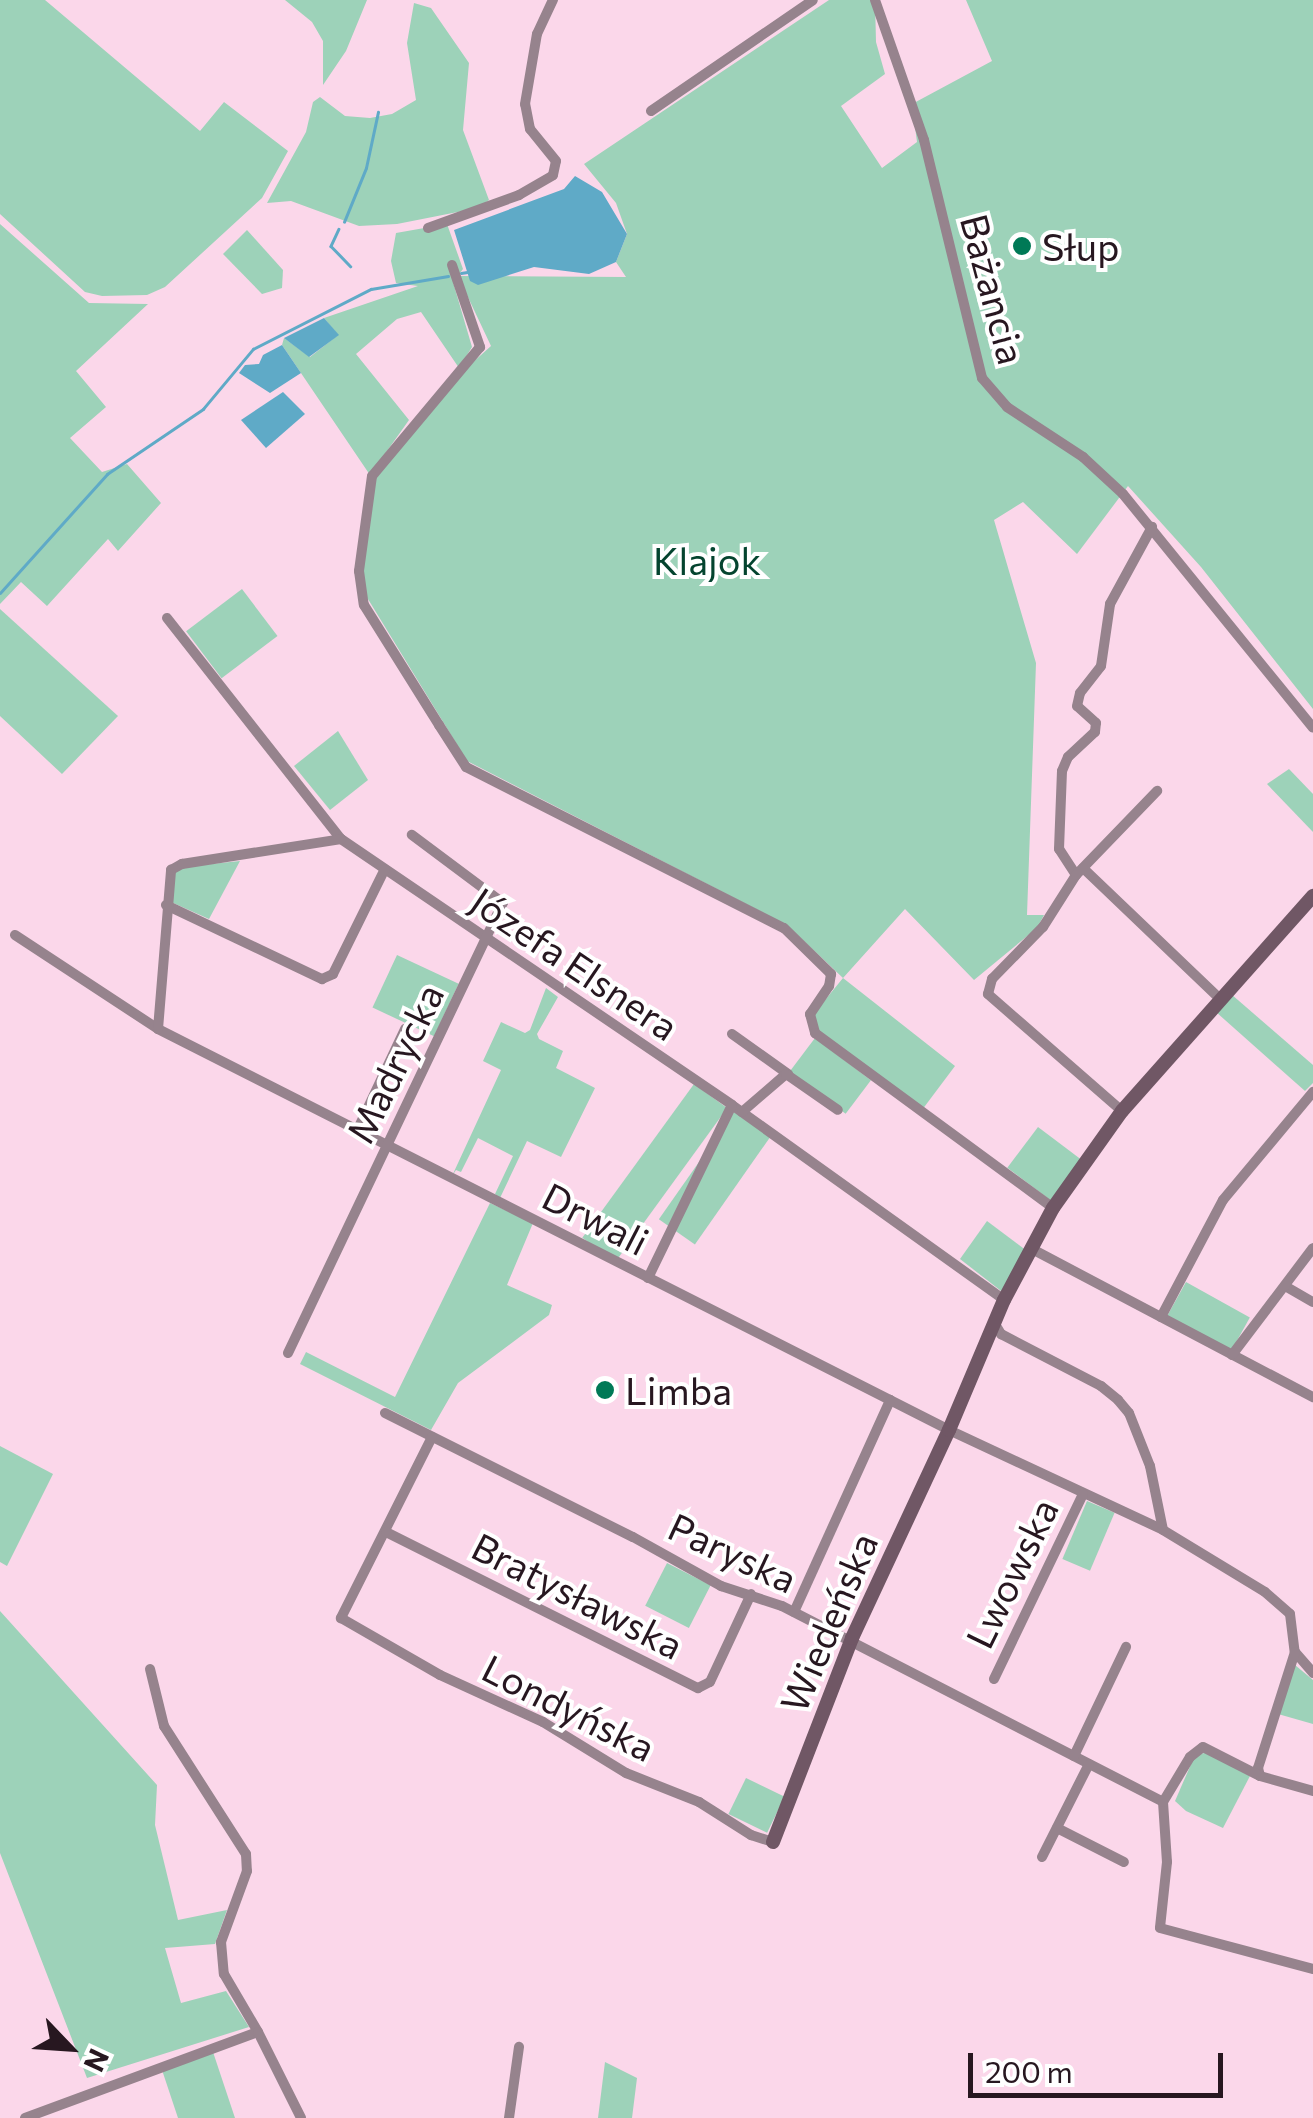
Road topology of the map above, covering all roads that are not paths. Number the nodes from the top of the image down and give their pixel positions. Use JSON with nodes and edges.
{"nodes":[{"id":1,"x":553,"y":0,"type":"edge"},
{"id":2,"x":813,"y":0,"type":"edge"},
{"id":3,"x":875,"y":0,"type":"edge"},
{"id":4,"x":651,"y":111,"type":"dead end"},
{"id":5,"x":428,"y":228,"type":"dead end"},
{"id":6,"x":452,"y":266,"type":"dead end"},
{"id":7,"x":1152,"y":527,"type":"junction"},
{"id":8,"x":167,"y":618,"type":"dead end"},
{"id":9,"x":1313,"y":728,"type":"edge"},
{"id":10,"x":1157,"y":791,"type":"dead end"},
{"id":11,"x":412,"y":836,"type":"dead end"},
{"id":12,"x":341,"y":839,"type":"junction"},
{"id":13,"x":385,"y":869,"type":"junction"},
{"id":14,"x":1079,"y":872,"type":"junction"},
{"id":15,"x":1313,"y":896,"type":"edge"},
{"id":16,"x":166,"y":904,"type":"junction"},
{"id":17,"x":15,"y":935,"type":"dead end"},
{"id":18,"x":488,"y":940,"type":"junction"},
{"id":19,"x":1222,"y":1002,"type":"junction"},
{"id":20,"x":406,"y":1028,"type":"dead end"},
{"id":21,"x":158,"y":1029,"type":"junction"},
{"id":22,"x":732,"y":1034,"type":"dead end"},
{"id":23,"x":789,"y":1075,"type":"junction"},
{"id":24,"x":1313,"y":1092,"type":"edge"},
{"id":25,"x":737,"y":1108,"type":"junction"},
{"id":26,"x":838,"y":1110,"type":"dead end"},
{"id":27,"x":1122,"y":1111,"type":"junction"},
{"id":28,"x":358,"y":1130,"type":"junction"},
{"id":29,"x":386,"y":1145,"type":"junction"},
{"id":30,"x":1052,"y":1208,"type":"junction"},
{"id":31,"x":1313,"y":1248,"type":"edge"},
{"id":32,"x":1032,"y":1249,"type":"junction"},
{"id":33,"x":648,"y":1278,"type":"junction"},
{"id":34,"x":1284,"y":1286,"type":"junction"},
{"id":35,"x":1004,"y":1300,"type":"junction"},
{"id":36,"x":1313,"y":1302,"type":"edge"},
{"id":37,"x":1160,"y":1317,"type":"junction"},
{"id":38,"x":995,"y":1324,"type":"junction"},
{"id":39,"x":288,"y":1352,"type":"dead end"},
{"id":40,"x":1232,"y":1355,"type":"junction"},
{"id":41,"x":1313,"y":1397,"type":"edge"},
{"id":42,"x":890,"y":1400,"type":"junction"},
{"id":43,"x":385,"y":1413,"type":"dead end"},
{"id":44,"x":950,"y":1430,"type":"junction"},
{"id":45,"x":432,"y":1437,"type":"junction"},
{"id":46,"x":1082,"y":1494,"type":"junction"},
{"id":47,"x":1163,"y":1530,"type":"junction"},
{"id":48,"x":386,"y":1532,"type":"junction"},
{"id":49,"x":751,"y":1594,"type":"junction"},
{"id":50,"x":794,"y":1612,"type":"junction"},
{"id":51,"x":849,"y":1643,"type":"junction"},
{"id":52,"x":1126,"y":1647,"type":"dead end"},
{"id":53,"x":1295,"y":1652,"type":"junction"},
{"id":54,"x":150,"y":1669,"type":"dead end"},
{"id":55,"x":1313,"y":1673,"type":"edge"},
{"id":56,"x":994,"y":1678,"type":"dead end"},
{"id":57,"x":1074,"y":1756,"type":"junction"},
{"id":58,"x":1089,"y":1764,"type":"junction"},
{"id":59,"x":1260,"y":1776,"type":"junction"},
{"id":60,"x":1313,"y":1790,"type":"edge"},
{"id":61,"x":1163,"y":1802,"type":"junction"},
{"id":62,"x":1057,"y":1828,"type":"junction"},
{"id":63,"x":773,"y":1842,"type":"joint"},
{"id":64,"x":1042,"y":1858,"type":"dead end"},
{"id":65,"x":1124,"y":1862,"type":"dead end"},
{"id":66,"x":1313,"y":1970,"type":"edge"},
{"id":67,"x":258,"y":2032,"type":"junction"},
{"id":68,"x":519,"y":2047,"type":"dead end"},
{"id":69,"x":25,"y":2118,"type":"edge"},
{"id":70,"x":301,"y":2118,"type":"edge"},
{"id":71,"x":509,"y":2118,"type":"edge"}],
"edges":[{"from":1,"to":5,"type":"street"},
{"from":2,"to":4,"type":"street"},
{"from":3,"to":7,"type":"street","name":"Bażancia"},
{"from":6,"to":30,"type":"street"},
{"from":7,"to":9,"type":"street","name":"Bażancia"},
{"from":7,"to":14,"type":"street"},
{"from":8,"to":12,"type":"street","name":"Józefa Elsnera"},
{"from":10,"to":14,"type":"street"},
{"from":11,"to":18,"type":"street","name":"Madrycka"},
{"from":12,"to":13,"type":"street","name":"Józefa Elsnera"},
{"from":12,"to":16,"type":"street"},
{"from":13,"to":16,"type":"street"},
{"from":13,"to":18,"type":"street","name":"Józefa Elsnera"},
{"from":14,"to":19,"type":"street"},
{"from":14,"to":27,"type":"street"},
{"from":15,"to":19,"type":"street","name":"Wiedeńska"},
{"from":16,"to":21,"type":"street"},
{"from":17,"to":21,"type":"street","name":"Drwali"},
{"from":18,"to":25,"type":"street","name":"Józefa Elsnera"},
{"from":18,"to":29,"type":"street","name":"Madrycka"},
{"from":19,"to":27,"type":"street","name":"Wiedeńska"},
{"from":20,"to":28,"type":"street"},
{"from":21,"to":28,"type":"street","name":"Drwali"},
{"from":22,"to":23,"type":"street"},
{"from":23,"to":25,"type":"street"},
{"from":23,"to":26,"type":"street"},
{"from":24,"to":37,"type":"street"},
{"from":25,"to":33,"type":"street"},
{"from":25,"to":35,"type":"street","name":"Józefa Elsnera"},
{"from":27,"to":30,"type":"street","name":"Wiedeńska"},
{"from":28,"to":29,"type":"street","name":"Drwali"},
{"from":29,"to":33,"type":"street","name":"Drwali"},
{"from":29,"to":39,"type":"street","name":"Madrycka"},
{"from":30,"to":32,"type":"street","name":"Wiedeńska"},
{"from":31,"to":34,"type":"street"},
{"from":32,"to":35,"type":"street","name":"Wiedeńska"},
{"from":32,"to":37,"type":"street"},
{"from":33,"to":42,"type":"street","name":"Drwali"},
{"from":34,"to":36,"type":"street"},
{"from":34,"to":40,"type":"street"},
{"from":35,"to":38,"type":"street","name":"Wiedeńska"},
{"from":37,"to":40,"type":"street"},
{"from":38,"to":44,"type":"street","name":"Wiedeńska"},
{"from":38,"to":47,"type":"street"},
{"from":40,"to":41,"type":"street"},
{"from":42,"to":44,"type":"street","name":"Drwali"},
{"from":42,"to":50,"type":"street"},
{"from":43,"to":45,"type":"street","name":"Paryska"},
{"from":44,"to":46,"type":"street","name":"Drwali"},
{"from":44,"to":51,"type":"street","name":"Wiedeńska"},
{"from":45,"to":48,"type":"street"},
{"from":45,"to":49,"type":"street","name":"Paryska"},
{"from":46,"to":47,"type":"street","name":"Drwali"},
{"from":46,"to":56,"type":"street","name":"Lwowska"},
{"from":47,"to":53,"type":"street","name":"Drwali"},
{"from":48,"to":49,"type":"street","name":"Bratysławska"},
{"from":48,"to":63,"type":"street","name":"Londyńska"},
{"from":49,"to":50,"type":"street","name":"Paryska"},
{"from":50,"to":51,"type":"street","name":"Paryska"},
{"from":51,"to":57,"type":"street","name":"Paryska"},
{"from":51,"to":63,"type":"street","name":"Wiedeńska"},
{"from":52,"to":57,"type":"street"},
{"from":53,"to":55,"type":"street"},
{"from":53,"to":59,"type":"street"},
{"from":54,"to":67,"type":"street"},
{"from":57,"to":58,"type":"street","name":"Paryska"},
{"from":58,"to":61,"type":"street","name":"Paryska"},
{"from":58,"to":62,"type":"street"},
{"from":59,"to":60,"type":"street"},
{"from":59,"to":61,"type":"street"},
{"from":61,"to":66,"type":"street"},
{"from":62,"to":64,"type":"street"},
{"from":62,"to":65,"type":"street"},
{"from":67,"to":69,"type":"street"},
{"from":67,"to":70,"type":"street"},
{"from":68,"to":71,"type":"street"}]}
